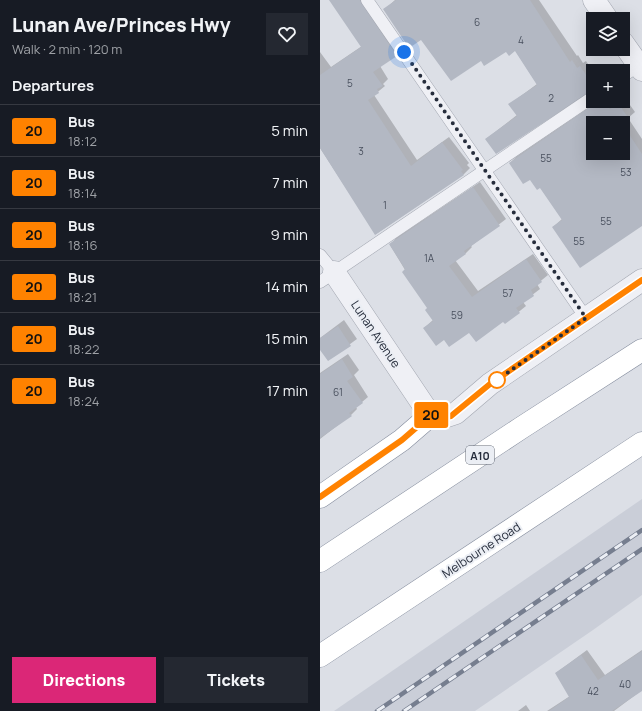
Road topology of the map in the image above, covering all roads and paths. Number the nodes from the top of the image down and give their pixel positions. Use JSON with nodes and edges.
{"nodes":[{"id":1,"x":367,"y":0,"type":"edge"},
{"id":2,"x":594,"y":0,"type":"edge"},
{"id":3,"x":602,"y":12,"type":"edge"},
{"id":4,"x":630,"y":56,"type":"edge"},
{"id":5,"x":636,"y":69,"type":"edge"},
{"id":6,"x":586,"y":102,"type":"edge"},
{"id":7,"x":485,"y":171,"type":"junction"},
{"id":8,"x":320,"y":254,"type":"edge"},
{"id":9,"x":327,"y":277,"type":"edge"},
{"id":10,"x":642,"y":280,"type":"edge"},
{"id":11,"x":586,"y":318,"type":"junction"},
{"id":12,"x":642,"y":350,"type":"edge"},
{"id":13,"x":432,"y":414,"type":"junction"},
{"id":14,"x":642,"y":443,"type":"edge"},
{"id":15,"x":320,"y":497,"type":"edge"},
{"id":16,"x":320,"y":561,"type":"edge"},
{"id":17,"x":320,"y":656,"type":"edge"}],
"edges":[{"from":1,"to":7,"type":"lane"},
{"from":2,"to":3,"type":"street"},
{"from":4,"to":5,"type":"street"},
{"from":6,"to":7,"type":"lane"},
{"from":7,"to":9,"type":"lane"},
{"from":7,"to":11,"type":"lane"},
{"from":8,"to":9,"type":"lane","name":"Lunan Avenue"},
{"from":9,"to":13,"type":"street","name":"Lunan Avenue"},
{"from":10,"to":11,"type":"street"},
{"from":11,"to":13,"type":"street"},
{"from":12,"to":16,"type":"highway","number":"A10"},
{"from":13,"to":15,"type":"highway"},
{"from":14,"to":17,"type":"highway","name":"Melbourne Road"}]}
